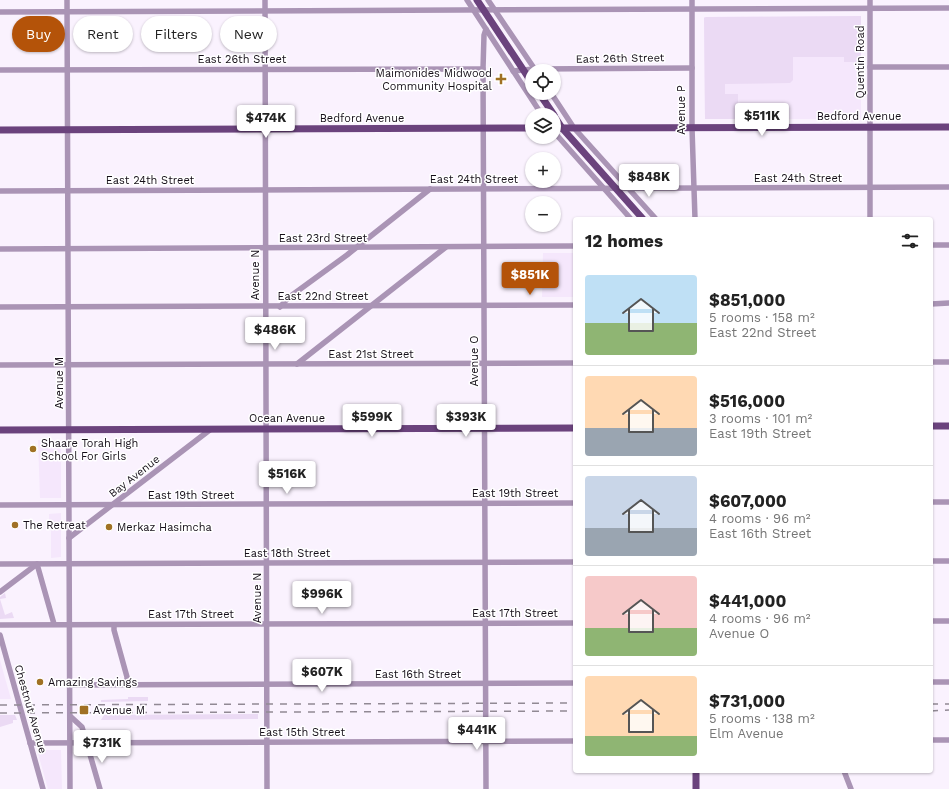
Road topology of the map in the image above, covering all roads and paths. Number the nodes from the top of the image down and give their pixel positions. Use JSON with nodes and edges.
{"nodes":[{"id":1,"x":67,"y":0,"type":"edge"},
{"id":2,"x":265,"y":0,"type":"edge"},
{"id":3,"x":467,"y":0,"type":"edge"},
{"id":4,"x":477,"y":0,"type":"edge"},
{"id":5,"x":488,"y":0,"type":"edge"},
{"id":6,"x":692,"y":0,"type":"edge"},
{"id":7,"x":870,"y":0,"type":"edge"},
{"id":8,"x":949,"y":8,"type":"edge"},
{"id":9,"x":870,"y":9,"type":"junction"},
{"id":10,"x":474,"y":10,"type":"junction"},
{"id":11,"x":484,"y":10,"type":"junction"},
{"id":12,"x":496,"y":10,"type":"junction"},
{"id":13,"x":692,"y":10,"type":"junction"},
{"id":14,"x":265,"y":11,"type":"junction"},
{"id":15,"x":0,"y":12,"type":"edge"},
{"id":16,"x":67,"y":12,"type":"junction"},
{"id":17,"x":486,"y":29,"type":"junction"},
{"id":18,"x":531,"y":64,"type":"edge"},
{"id":19,"x":870,"y":67,"type":"junction"},
{"id":20,"x":949,"y":67,"type":"edge"},
{"id":21,"x":692,"y":68,"type":"junction"},
{"id":22,"x":265,"y":69,"type":"junction"},
{"id":23,"x":483,"y":69,"type":"junction"},
{"id":24,"x":0,"y":70,"type":"edge"},
{"id":25,"x":67,"y":70,"type":"junction"},
{"id":26,"x":524,"y":70,"type":"joint"},
{"id":27,"x":561,"y":70,"type":"edge"},
{"id":28,"x":513,"y":71,"type":"junction"},
{"id":29,"x":555,"y":100,"type":"edge"},
{"id":30,"x":537,"y":108,"type":"edge"},
{"id":31,"x":870,"y":127,"type":"junction"},
{"id":32,"x":949,"y":127,"type":"edge"},
{"id":33,"x":525,"y":128,"type":"edge"},
{"id":34,"x":562,"y":128,"type":"joint"},
{"id":35,"x":574,"y":128,"type":"junction"},
{"id":36,"x":692,"y":128,"type":"junction"},
{"id":37,"x":484,"y":129,"type":"junction"},
{"id":38,"x":0,"y":130,"type":"edge"},
{"id":39,"x":68,"y":130,"type":"junction"},
{"id":40,"x":265,"y":130,"type":"junction"},
{"id":41,"x":561,"y":140,"type":"edge"},
{"id":42,"x":949,"y":187,"type":"edge"},
{"id":43,"x":694,"y":188,"type":"junction"},
{"id":44,"x":870,"y":188,"type":"junction"},
{"id":45,"x":430,"y":189,"type":"junction"},
{"id":46,"x":484,"y":189,"type":"junction"},
{"id":47,"x":604,"y":189,"type":"junction"},
{"id":48,"x":616,"y":189,"type":"junction"},
{"id":49,"x":629,"y":189,"type":"junction"},
{"id":50,"x":68,"y":190,"type":"junction"},
{"id":51,"x":265,"y":190,"type":"junction"},
{"id":52,"x":0,"y":191,"type":"edge"},
{"id":53,"x":629,"y":217,"type":"edge"},
{"id":54,"x":641,"y":217,"type":"edge"},
{"id":55,"x":654,"y":217,"type":"edge"},
{"id":56,"x":695,"y":217,"type":"edge"},
{"id":57,"x":870,"y":217,"type":"edge"},
{"id":58,"x":933,"y":245,"type":"edge"},
{"id":59,"x":949,"y":245,"type":"edge"},
{"id":60,"x":573,"y":246,"type":"edge"},
{"id":61,"x":484,"y":247,"type":"junction"},
{"id":62,"x":265,"y":248,"type":"junction"},
{"id":63,"x":356,"y":248,"type":"junction"},
{"id":64,"x":446,"y":248,"type":"junction"},
{"id":65,"x":0,"y":249,"type":"edge"},
{"id":66,"x":68,"y":249,"type":"junction"},
{"id":67,"x":933,"y":304,"type":"edge"},
{"id":68,"x":949,"y":304,"type":"edge"},
{"id":69,"x":484,"y":305,"type":"junction"},
{"id":70,"x":573,"y":305,"type":"edge"},
{"id":71,"x":266,"y":306,"type":"junction"},
{"id":72,"x":371,"y":306,"type":"junction"},
{"id":73,"x":0,"y":307,"type":"edge"},
{"id":74,"x":68,"y":307,"type":"junction"},
{"id":75,"x":280,"y":307,"type":"junction"},
{"id":76,"x":933,"y":362,"type":"edge"},
{"id":77,"x":949,"y":362,"type":"edge"},
{"id":78,"x":484,"y":363,"type":"junction"},
{"id":79,"x":573,"y":363,"type":"edge"},
{"id":80,"x":266,"y":364,"type":"junction"},
{"id":81,"x":297,"y":364,"type":"junction"},
{"id":82,"x":0,"y":365,"type":"edge"},
{"id":83,"x":68,"y":365,"type":"junction"},
{"id":84,"x":933,"y":426,"type":"edge"},
{"id":85,"x":949,"y":426,"type":"edge"},
{"id":86,"x":485,"y":428,"type":"junction"},
{"id":87,"x":573,"y":428,"type":"edge"},
{"id":88,"x":211,"y":429,"type":"junction"},
{"id":89,"x":265,"y":429,"type":"junction"},
{"id":90,"x":0,"y":430,"type":"edge"},
{"id":91,"x":69,"y":430,"type":"junction"},
{"id":92,"x":933,"y":502,"type":"edge"},
{"id":93,"x":949,"y":502,"type":"edge"},
{"id":94,"x":573,"y":503,"type":"edge"},
{"id":95,"x":266,"y":504,"type":"junction"},
{"id":96,"x":485,"y":504,"type":"junction"},
{"id":97,"x":0,"y":505,"type":"edge"},
{"id":98,"x":69,"y":505,"type":"junction"},
{"id":99,"x":113,"y":505,"type":"junction"},
{"id":100,"x":69,"y":538,"type":"junction"},
{"id":101,"x":933,"y":561,"type":"edge"},
{"id":102,"x":949,"y":561,"type":"edge"},
{"id":103,"x":573,"y":562,"type":"edge"},
{"id":104,"x":267,"y":563,"type":"junction"},
{"id":105,"x":485,"y":563,"type":"junction"},
{"id":106,"x":0,"y":564,"type":"edge"},
{"id":107,"x":37,"y":564,"type":"junction"},
{"id":108,"x":69,"y":564,"type":"junction"},
{"id":109,"x":0,"y":592,"type":"edge"},
{"id":110,"x":933,"y":621,"type":"edge"},
{"id":111,"x":949,"y":621,"type":"edge"},
{"id":112,"x":485,"y":623,"type":"junction"},
{"id":113,"x":573,"y":623,"type":"edge"},
{"id":114,"x":54,"y":624,"type":"junction"},
{"id":115,"x":114,"y":624,"type":"junction"},
{"id":116,"x":267,"y":624,"type":"junction"},
{"id":117,"x":0,"y":625,"type":"edge"},
{"id":118,"x":70,"y":625,"type":"junction"},
{"id":119,"x":0,"y":635,"type":"edge"},
{"id":120,"x":933,"y":682,"type":"edge"},
{"id":121,"x":949,"y":682,"type":"edge"},
{"id":122,"x":486,"y":683,"type":"junction"},
{"id":123,"x":573,"y":683,"type":"edge"},
{"id":124,"x":266,"y":684,"type":"junction"},
{"id":125,"x":70,"y":685,"type":"junction"},
{"id":126,"x":127,"y":685,"type":"junction"},
{"id":127,"x":70,"y":716,"type":"junction"},
{"id":128,"x":933,"y":740,"type":"edge"},
{"id":129,"x":949,"y":740,"type":"edge"},
{"id":130,"x":573,"y":741,"type":"edge"},
{"id":131,"x":267,"y":742,"type":"junction"},
{"id":132,"x":486,"y":742,"type":"junction"},
{"id":133,"x":30,"y":743,"type":"junction"},
{"id":134,"x":70,"y":743,"type":"junction"},
{"id":135,"x":87,"y":743,"type":"junction"},
{"id":136,"x":696,"y":773,"type":"edge"},
{"id":137,"x":845,"y":773,"type":"edge"},
{"id":138,"x":43,"y":789,"type":"edge"},
{"id":139,"x":70,"y":789,"type":"edge"},
{"id":140,"x":100,"y":789,"type":"edge"},
{"id":141,"x":267,"y":789,"type":"edge"},
{"id":142,"x":486,"y":789,"type":"edge"},
{"id":143,"x":696,"y":789,"type":"edge"},
{"id":144,"x":851,"y":789,"type":"edge"}],
"edges":[{"from":1,"to":16,"type":"street","name":"Avenue M"},
{"from":2,"to":14,"type":"street","name":"Avenue N"},
{"from":3,"to":10,"type":"street"},
{"from":4,"to":11,"type":"main road"},
{"from":5,"to":12,"type":"street"},
{"from":6,"to":13,"type":"street","name":"Avenue P"},
{"from":7,"to":9,"type":"street","name":"Quentin Road"},
{"from":8,"to":9,"type":"street"},
{"from":9,"to":13,"type":"street"},
{"from":9,"to":19,"type":"street","name":"Quentin Road"},
{"from":10,"to":11,"type":"street"},
{"from":10,"to":14,"type":"street"},
{"from":10,"to":17,"type":"street"},
{"from":11,"to":12,"type":"street"},
{"from":11,"to":26,"type":"main road"},
{"from":12,"to":13,"type":"street"},
{"from":12,"to":18,"type":"street"},
{"from":13,"to":21,"type":"street","name":"Avenue P"},
{"from":14,"to":16,"type":"street"},
{"from":14,"to":22,"type":"street","name":"Avenue N"},
{"from":15,"to":16,"type":"street"},
{"from":16,"to":25,"type":"street","name":"Avenue M"},
{"from":17,"to":23,"type":"street","name":"Avenue O"},
{"from":17,"to":28,"type":"street"},
{"from":19,"to":20,"type":"street"},
{"from":19,"to":31,"type":"street","name":"Quentin Road"},
{"from":21,"to":27,"type":"street","name":"East 26th Street"},
{"from":21,"to":36,"type":"street","name":"Avenue P"},
{"from":22,"to":23,"type":"street","name":"East 26th Street"},
{"from":22,"to":25,"type":"street","name":"East 26th Street"},
{"from":22,"to":40,"type":"street","name":"Avenue N"},
{"from":23,"to":37,"type":"street","name":"Avenue O"},
{"from":24,"to":25,"type":"street","name":"East 26th Street"},
{"from":25,"to":39,"type":"street","name":"Avenue M"},
{"from":26,"to":28,"type":"street","name":"East 26th Street"},
{"from":28,"to":30,"type":"street"},
{"from":29,"to":35,"type":"street"},
{"from":31,"to":32,"type":"main road","name":"Bedford Avenue"},
{"from":31,"to":36,"type":"main road","name":"Bedford Avenue"},
{"from":31,"to":44,"type":"street","name":"Quentin Road"},
{"from":33,"to":37,"type":"main road","name":"Bedford Avenue"},
{"from":34,"to":35,"type":"main road","name":"Bedford Avenue"},
{"from":34,"to":48,"type":"main road"},
{"from":35,"to":36,"type":"main road","name":"Bedford Avenue"},
{"from":35,"to":49,"type":"street"},
{"from":36,"to":43,"type":"street","name":"Avenue P"},
{"from":37,"to":40,"type":"main road","name":"Bedford Avenue"},
{"from":37,"to":46,"type":"street","name":"Avenue O"},
{"from":38,"to":39,"type":"main road","name":"Bedford Avenue"},
{"from":39,"to":40,"type":"main road","name":"Bedford Avenue"},
{"from":39,"to":50,"type":"street","name":"Avenue M"},
{"from":40,"to":51,"type":"street","name":"Avenue N"},
{"from":41,"to":47,"type":"street"},
{"from":42,"to":44,"type":"street","name":"East 24th Street"},
{"from":43,"to":44,"type":"street","name":"East 24th Street"},
{"from":43,"to":49,"type":"street","name":"East 24th Street"},
{"from":43,"to":56,"type":"street","name":"Avenue P"},
{"from":44,"to":57,"type":"street","name":"Quentin Road"},
{"from":45,"to":46,"type":"street","name":"East 24th Street"},
{"from":45,"to":51,"type":"street","name":"East 24th Street"},
{"from":45,"to":63,"type":"street"},
{"from":46,"to":47,"type":"street","name":"East 24th Street"},
{"from":46,"to":61,"type":"street","name":"Avenue O"},
{"from":47,"to":48,"type":"street","name":"East 24th Street"},
{"from":47,"to":53,"type":"street"},
{"from":48,"to":49,"type":"street","name":"East 24th Street"},
{"from":48,"to":54,"type":"main road"},
{"from":49,"to":55,"type":"street"},
{"from":50,"to":51,"type":"street","name":"East 24th Street"},
{"from":50,"to":52,"type":"street","name":"East 24th Street"},
{"from":50,"to":66,"type":"street","name":"Avenue M"},
{"from":51,"to":62,"type":"street","name":"Avenue N"},
{"from":58,"to":59,"type":"street"},
{"from":60,"to":61,"type":"street","name":"East 23rd Street"},
{"from":61,"to":64,"type":"street","name":"East 23rd Street"},
{"from":61,"to":69,"type":"street","name":"Avenue O"},
{"from":62,"to":63,"type":"street","name":"East 23rd Street"},
{"from":62,"to":66,"type":"street","name":"East 23rd Street"},
{"from":62,"to":71,"type":"street","name":"Avenue N"},
{"from":63,"to":64,"type":"street","name":"East 23rd Street"},
{"from":63,"to":75,"type":"street"},
{"from":64,"to":72,"type":"street"},
{"from":65,"to":66,"type":"street","name":"East 23rd Street"},
{"from":66,"to":74,"type":"street","name":"Avenue M"},
{"from":67,"to":68,"type":"street"},
{"from":69,"to":70,"type":"street","name":"East 22nd Street"},
{"from":69,"to":72,"type":"street","name":"East 22nd Street"},
{"from":69,"to":78,"type":"street","name":"Avenue O"},
{"from":71,"to":74,"type":"street","name":"East 22nd Street"},
{"from":71,"to":75,"type":"street","name":"East 22nd Street"},
{"from":71,"to":80,"type":"street","name":"Avenue N"},
{"from":72,"to":75,"type":"street","name":"East 22nd Street"},
{"from":72,"to":81,"type":"street"},
{"from":73,"to":74,"type":"street","name":"East 22nd Street"},
{"from":74,"to":83,"type":"street","name":"Avenue M"},
{"from":76,"to":77,"type":"street"},
{"from":78,"to":79,"type":"street","name":"East 21st Street"},
{"from":78,"to":81,"type":"street","name":"East 21st Street"},
{"from":78,"to":86,"type":"street","name":"Avenue O"},
{"from":80,"to":81,"type":"street","name":"East 21st Street"},
{"from":80,"to":83,"type":"street","name":"East 21st Street"},
{"from":80,"to":89,"type":"street","name":"Avenue N"},
{"from":82,"to":83,"type":"street","name":"East 21st Street"},
{"from":83,"to":91,"type":"street","name":"Avenue M"},
{"from":84,"to":85,"type":"main road"},
{"from":86,"to":87,"type":"main road","name":"Ocean Avenue"},
{"from":86,"to":89,"type":"main road","name":"Ocean Avenue"},
{"from":86,"to":96,"type":"street","name":"Avenue O"},
{"from":88,"to":89,"type":"main road","name":"Ocean Avenue"},
{"from":88,"to":91,"type":"main road","name":"Ocean Avenue"},
{"from":88,"to":99,"type":"street","name":"Bay Avenue"},
{"from":89,"to":95,"type":"street","name":"Avenue N"},
{"from":90,"to":91,"type":"main road","name":"Ocean Avenue"},
{"from":91,"to":98,"type":"street","name":"Avenue M"},
{"from":92,"to":93,"type":"street"},
{"from":94,"to":96,"type":"street","name":"East 19th Street"},
{"from":95,"to":96,"type":"street","name":"East 19th Street"},
{"from":95,"to":99,"type":"street","name":"East 19th Street"},
{"from":95,"to":104,"type":"street","name":"Avenue N"},
{"from":96,"to":105,"type":"street","name":"Avenue O"},
{"from":97,"to":98,"type":"street","name":"East 19th Street"},
{"from":98,"to":99,"type":"street","name":"East 19th Street"},
{"from":98,"to":100,"type":"street","name":"Avenue M"},
{"from":99,"to":100,"type":"street","name":"Bay Avenue"},
{"from":100,"to":108,"type":"street","name":"Avenue M"},
{"from":101,"to":102,"type":"street"},
{"from":103,"to":105,"type":"street","name":"East 18th Street"},
{"from":104,"to":105,"type":"street","name":"East 18th Street"},
{"from":104,"to":108,"type":"street","name":"East 18th Street"},
{"from":104,"to":116,"type":"street","name":"Avenue N"},
{"from":105,"to":112,"type":"street","name":"Avenue O"},
{"from":106,"to":107,"type":"street","name":"East 18th Street"},
{"from":107,"to":108,"type":"street","name":"East 18th Street"},
{"from":107,"to":109,"type":"street"},
{"from":107,"to":114,"type":"street"},
{"from":108,"to":118,"type":"street","name":"Avenue M"},
{"from":110,"to":111,"type":"street"},
{"from":112,"to":113,"type":"street","name":"East 17th Street"},
{"from":112,"to":116,"type":"street","name":"East 17th Street"},
{"from":112,"to":122,"type":"street","name":"Avenue O"},
{"from":114,"to":117,"type":"street","name":"East 17th Street"},
{"from":114,"to":118,"type":"street","name":"East 17th Street"},
{"from":115,"to":116,"type":"street","name":"East 17th Street"},
{"from":115,"to":118,"type":"street","name":"East 17th Street"},
{"from":115,"to":126,"type":"street"},
{"from":116,"to":124,"type":"street","name":"Avenue N"},
{"from":118,"to":125,"type":"street","name":"Avenue M"},
{"from":119,"to":133,"type":"street","name":"Chestnut Avenue"},
{"from":120,"to":121,"type":"street"},
{"from":122,"to":123,"type":"street","name":"East 16th Street"},
{"from":122,"to":124,"type":"street","name":"East 16th Street"},
{"from":122,"to":132,"type":"street","name":"Avenue O"},
{"from":124,"to":126,"type":"street","name":"East 16th Street"},
{"from":124,"to":131,"type":"street","name":"Avenue N"},
{"from":125,"to":126,"type":"street","name":"East 16th Street"},
{"from":125,"to":127,"type":"street","name":"Avenue M"},
{"from":127,"to":134,"type":"street","name":"Avenue M"},
{"from":127,"to":135,"type":"street"},
{"from":128,"to":129,"type":"street"},
{"from":130,"to":132,"type":"street","name":"East 15th Street"},
{"from":131,"to":132,"type":"street","name":"East 15th Street"},
{"from":131,"to":135,"type":"street","name":"East 15th Street"},
{"from":131,"to":141,"type":"street","name":"Avenue N"},
{"from":132,"to":142,"type":"street","name":"Avenue O"},
{"from":133,"to":134,"type":"street","name":"East 15th Street"},
{"from":133,"to":138,"type":"street","name":"Chestnut Avenue"},
{"from":134,"to":135,"type":"street","name":"East 15th Street"},
{"from":134,"to":139,"type":"street","name":"Avenue M"},
{"from":135,"to":140,"type":"street"},
{"from":136,"to":143,"type":"main road"},
{"from":137,"to":144,"type":"street"}]}
